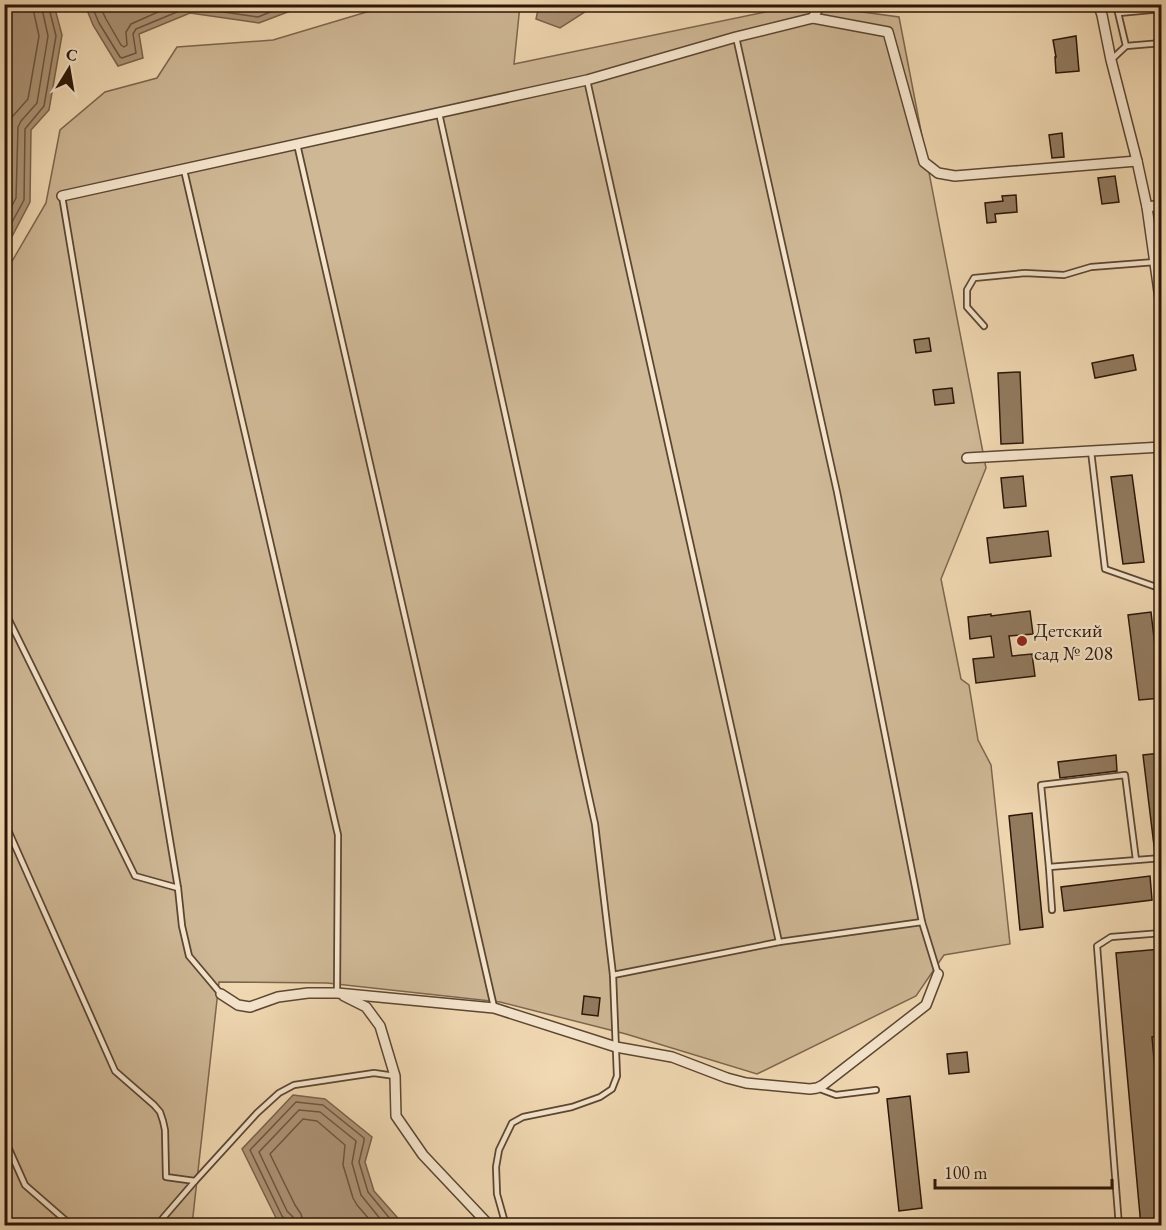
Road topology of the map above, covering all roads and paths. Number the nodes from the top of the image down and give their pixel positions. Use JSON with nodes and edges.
{"nodes":[{"id":1,"x":820,"y":4,"type":"edge"},
{"id":2,"x":1098,"y":4,"type":"edge"},
{"id":3,"x":1116,"y":4,"type":"edge"},
{"id":4,"x":1161,"y":9,"type":"edge"},
{"id":5,"x":1119,"y":13,"type":"junction"},
{"id":6,"x":813,"y":18,"type":"junction"},
{"id":7,"x":736,"y":37,"type":"junction"},
{"id":8,"x":1161,"y":43,"type":"edge"},
{"id":9,"x":1126,"y":46,"type":"junction"},
{"id":10,"x":1111,"y":60,"type":"junction"},
{"id":11,"x":587,"y":80,"type":"junction"},
{"id":12,"x":439,"y":112,"type":"junction"},
{"id":13,"x":297,"y":144,"type":"junction"},
{"id":14,"x":1137,"y":161,"type":"junction"},
{"id":15,"x":183,"y":169,"type":"junction"},
{"id":16,"x":62,"y":196,"type":"joint"},
{"id":17,"x":1161,"y":205,"type":"edge"},
{"id":18,"x":1147,"y":207,"type":"junction"},
{"id":19,"x":1155,"y":262,"type":"junction"},
{"id":20,"x":1161,"y":313,"type":"edge"},
{"id":21,"x":984,"y":326,"type":"dead end"},
{"id":22,"x":1161,"y":447,"type":"edge"},
{"id":23,"x":1091,"y":451,"type":"junction"},
{"id":24,"x":967,"y":458,"type":"dead end"},
{"id":25,"x":1161,"y":589,"type":"edge"},
{"id":26,"x":4,"y":610,"type":"edge"},
{"id":27,"x":4,"y":821,"type":"edge"},
{"id":28,"x":1161,"y":858,"type":"edge"},
{"id":29,"x":1136,"y":860,"type":"junction"},
{"id":30,"x":1049,"y":867,"type":"junction"},
{"id":31,"x":178,"y":888,"type":"junction"},
{"id":32,"x":1053,"y":910,"type":"dead end"},
{"id":33,"x":922,"y":921,"type":"junction"},
{"id":34,"x":1161,"y":933,"type":"edge"},
{"id":35,"x":779,"y":942,"type":"junction"},
{"id":36,"x":938,"y":974,"type":"joint"},
{"id":37,"x":613,"y":975,"type":"junction"},
{"id":38,"x":337,"y":993,"type":"junction"},
{"id":39,"x":221,"y":994,"type":"joint"},
{"id":40,"x":494,"y":1008,"type":"junction"},
{"id":41,"x":616,"y":1047,"type":"junction"},
{"id":42,"x":396,"y":1076,"type":"junction"},
{"id":43,"x":817,"y":1088,"type":"junction"},
{"id":44,"x":876,"y":1090,"type":"dead end"},
{"id":45,"x":4,"y":1138,"type":"edge"},
{"id":46,"x":195,"y":1181,"type":"junction"},
{"id":47,"x":72,"y":1226,"type":"edge"},
{"id":48,"x":159,"y":1226,"type":"edge"},
{"id":49,"x":490,"y":1226,"type":"edge"},
{"id":50,"x":506,"y":1226,"type":"edge"},
{"id":51,"x":1119,"y":1226,"type":"edge"}],
"edges":[{"from":1,"to":6,"type":"street"},
{"from":2,"to":10,"type":"street"},
{"from":3,"to":5,"type":"lane"},
{"from":4,"to":5,"type":"lane"},
{"from":5,"to":9,"type":"lane"},
{"from":6,"to":7,"type":"street"},
{"from":6,"to":14,"type":"street"},
{"from":7,"to":11,"type":"street"},
{"from":7,"to":33,"type":"lane"},
{"from":8,"to":9,"type":"lane"},
{"from":9,"to":10,"type":"lane"},
{"from":10,"to":14,"type":"street"},
{"from":11,"to":12,"type":"street"},
{"from":11,"to":35,"type":"lane"},
{"from":12,"to":13,"type":"street"},
{"from":12,"to":37,"type":"lane"},
{"from":13,"to":15,"type":"street"},
{"from":13,"to":40,"type":"lane"},
{"from":14,"to":18,"type":"street"},
{"from":15,"to":16,"type":"street"},
{"from":15,"to":38,"type":"lane"},
{"from":16,"to":31,"type":"lane"},
{"from":17,"to":18,"type":"street"},
{"from":18,"to":19,"type":"street"},
{"from":19,"to":20,"type":"street"},
{"from":19,"to":21,"type":"lane"},
{"from":22,"to":23,"type":"street"},
{"from":23,"to":24,"type":"street"},
{"from":23,"to":25,"type":"lane"},
{"from":26,"to":31,"type":"lane"},
{"from":27,"to":46,"type":"lane"},
{"from":28,"to":29,"type":"lane"},
{"from":29,"to":30,"type":"lane"},
{"from":29,"to":30,"type":"lane"},
{"from":30,"to":32,"type":"lane"},
{"from":31,"to":39,"type":"lane"},
{"from":33,"to":35,"type":"lane"},
{"from":33,"to":36,"type":"lane"},
{"from":34,"to":51,"type":"lane"},
{"from":35,"to":37,"type":"lane"},
{"from":36,"to":43,"type":"street"},
{"from":37,"to":41,"type":"lane"},
{"from":38,"to":39,"type":"street"},
{"from":38,"to":40,"type":"street"},
{"from":38,"to":42,"type":"street"},
{"from":40,"to":41,"type":"street"},
{"from":41,"to":43,"type":"street"},
{"from":41,"to":50,"type":"lane"},
{"from":42,"to":46,"type":"lane"},
{"from":42,"to":49,"type":"street"},
{"from":43,"to":44,"type":"lane"},
{"from":45,"to":47,"type":"lane"},
{"from":46,"to":48,"type":"lane"}]}
